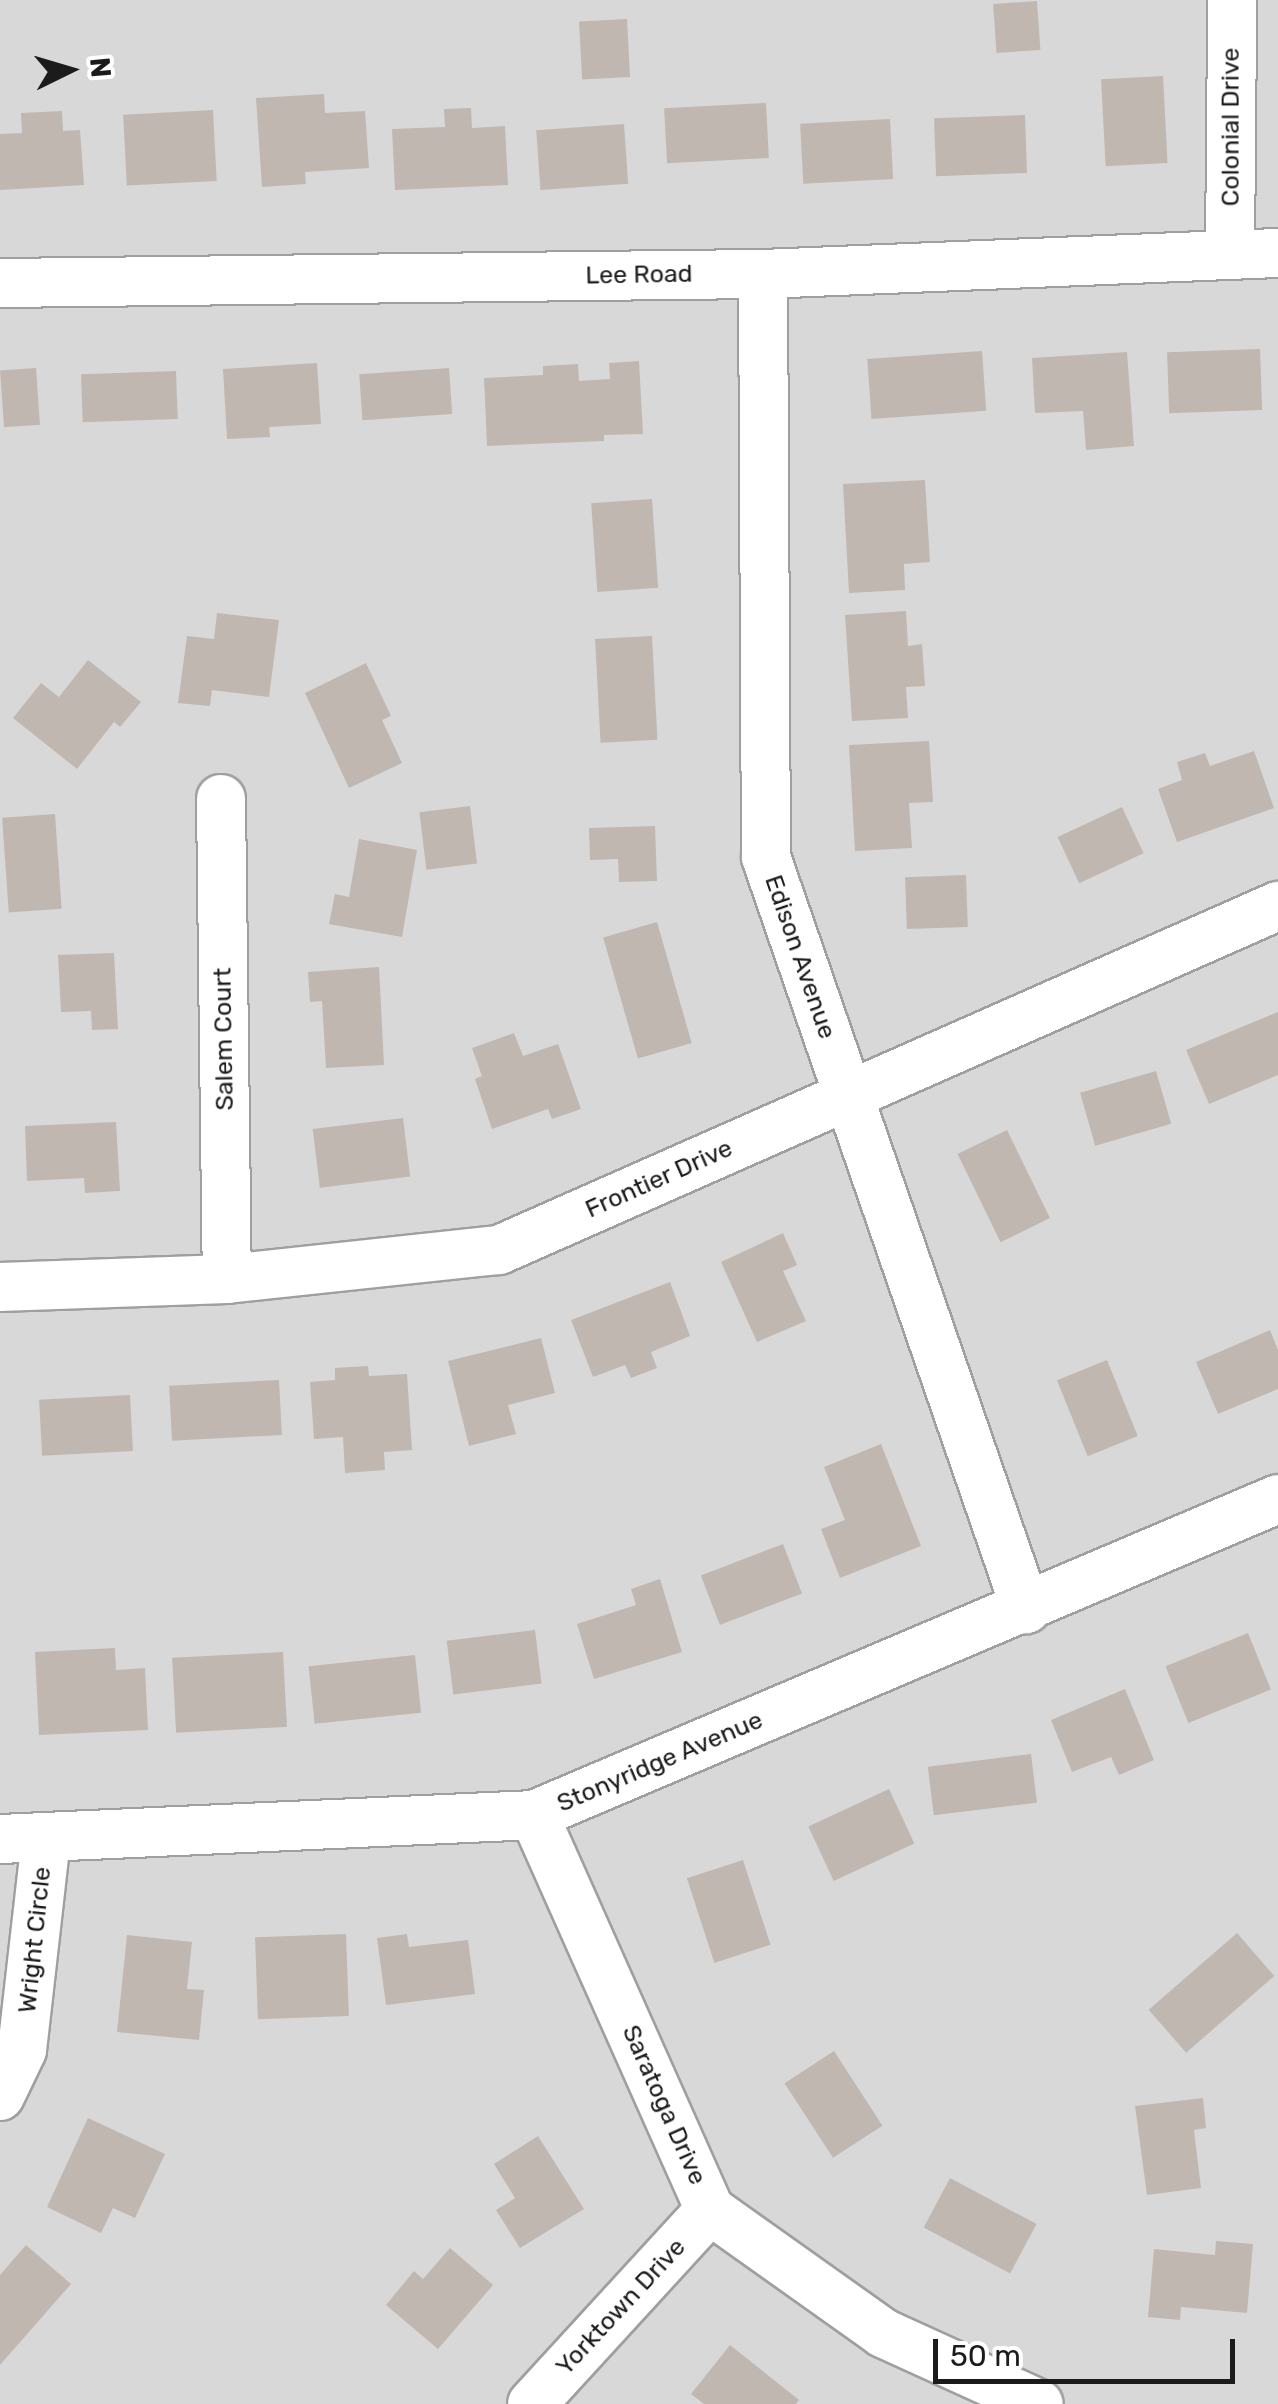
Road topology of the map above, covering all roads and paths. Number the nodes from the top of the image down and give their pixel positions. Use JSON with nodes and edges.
{"nodes":[{"id":1,"x":1232,"y":0,"type":"edge"},
{"id":2,"x":1278,"y":253,"type":"edge"},
{"id":3,"x":1230,"y":254,"type":"junction"},
{"id":4,"x":762,"y":274,"type":"junction"},
{"id":5,"x":0,"y":284,"type":"edge"},
{"id":6,"x":221,"y":799,"type":"dead end"},
{"id":7,"x":1278,"y":906,"type":"edge"},
{"id":8,"x":847,"y":1096,"type":"junction"},
{"id":9,"x":227,"y":1279,"type":"junction"},
{"id":10,"x":0,"y":1287,"type":"edge"},
{"id":11,"x":1278,"y":1499,"type":"edge"},
{"id":12,"x":1026,"y":1609,"type":"junction"},
{"id":13,"x":534,"y":1815,"type":"junction"},
{"id":14,"x":0,"y":1839,"type":"edge"},
{"id":15,"x":46,"y":1839,"type":"junction"},
{"id":16,"x":0,"y":2096,"type":"edge"},
{"id":17,"x":710,"y":2210,"type":"junction"},
{"id":18,"x":532,"y":2404,"type":"edge"},
{"id":19,"x":1039,"y":2404,"type":"edge"}],
"edges":[{"from":1,"to":3,"type":"street","name":"Colonial Drive"},
{"from":2,"to":3,"type":"street","name":"Lee Road"},
{"from":3,"to":4,"type":"street","name":"Lee Road"},
{"from":4,"to":5,"type":"street","name":"Lee Road"},
{"from":4,"to":8,"type":"street","name":"Edison Avenue"},
{"from":6,"to":9,"type":"street","name":"Salem Court"},
{"from":7,"to":8,"type":"street","name":"Frontier Drive"},
{"from":8,"to":9,"type":"street","name":"Frontier Drive"},
{"from":8,"to":12,"type":"street","name":"Edison Avenue"},
{"from":9,"to":10,"type":"street","name":"Frontier Drive"},
{"from":11,"to":12,"type":"street","name":"Stonyridge Avenue"},
{"from":12,"to":13,"type":"street","name":"Stonyridge Avenue"},
{"from":13,"to":15,"type":"street","name":"Stonyridge Avenue"},
{"from":13,"to":17,"type":"street","name":"Saratoga Drive"},
{"from":14,"to":15,"type":"street","name":"Stonyridge Avenue"},
{"from":15,"to":16,"type":"street","name":"Wright Circle"},
{"from":17,"to":18,"type":"street","name":"Yorktown Drive"},
{"from":17,"to":19,"type":"street","name":"Saratoga Drive"}]}
